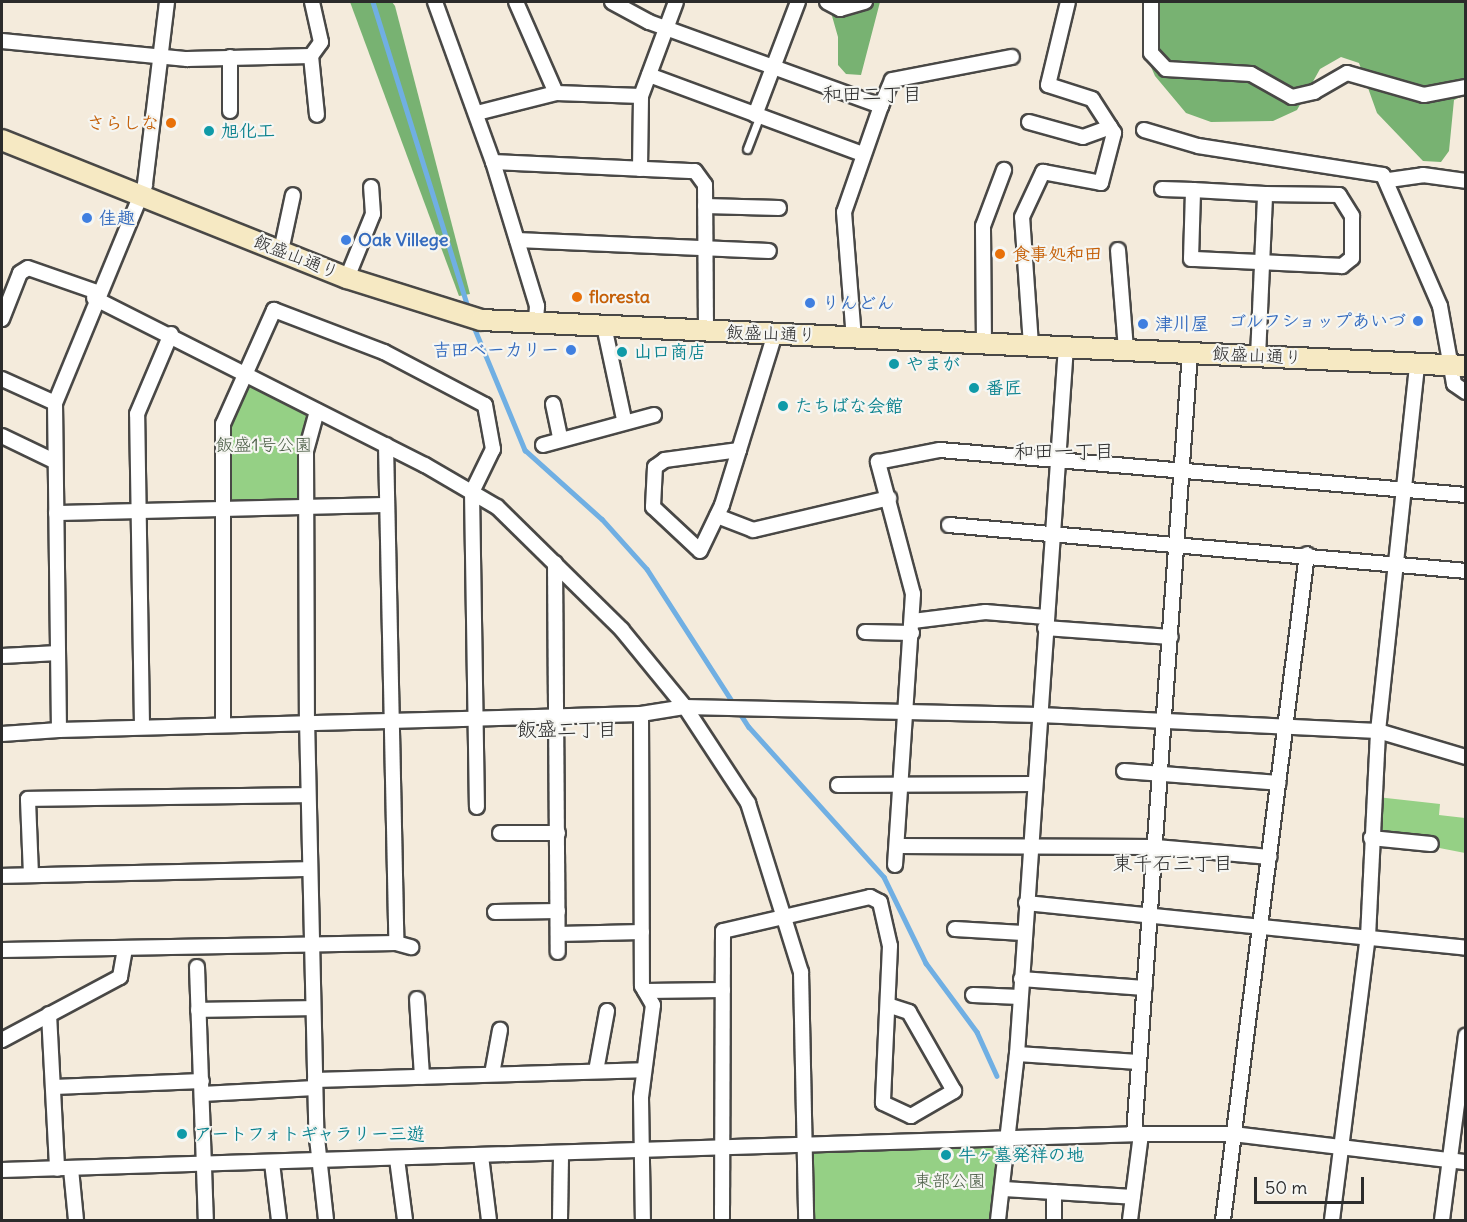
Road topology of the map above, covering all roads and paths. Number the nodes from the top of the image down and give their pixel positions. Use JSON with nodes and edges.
{"nodes":[{"id":1,"x":167,"y":2,"type":"edge"},
{"id":2,"x":312,"y":2,"type":"edge"},
{"id":3,"x":435,"y":2,"type":"edge"},
{"id":4,"x":516,"y":2,"type":"edge"},
{"id":5,"x":612,"y":2,"type":"edge"},
{"id":6,"x":676,"y":2,"type":"edge"},
{"id":7,"x":798,"y":2,"type":"edge"},
{"id":8,"x":827,"y":2,"type":"edge"},
{"id":9,"x":866,"y":2,"type":"edge"},
{"id":10,"x":1068,"y":2,"type":"edge"},
{"id":11,"x":1151,"y":2,"type":"edge"},
{"id":12,"x":667,"y":29,"type":"junction"},
{"id":13,"x":2,"y":41,"type":"edge"},
{"id":14,"x":311,"y":56,"type":"junction"},
{"id":15,"x":160,"y":57,"type":"junction"},
{"id":16,"x":230,"y":57,"type":"junction"},
{"id":17,"x":1012,"y":57,"type":"dead end"},
{"id":18,"x":775,"y":68,"type":"junction"},
{"id":19,"x":649,"y":75,"type":"junction"},
{"id":20,"x":1466,"y":87,"type":"edge"},
{"id":21,"x":556,"y":93,"type":"junction"},
{"id":22,"x":641,"y":96,"type":"junction"},
{"id":23,"x":881,"y":106,"type":"junction"},
{"id":24,"x":230,"y":111,"type":"dead end"},
{"id":25,"x":477,"y":113,"type":"junction"},
{"id":26,"x":317,"y":115,"type":"dead end"},
{"id":27,"x":757,"y":116,"type":"junction"},
{"id":28,"x":1029,"y":122,"type":"dead end"},
{"id":29,"x":1110,"y":127,"type":"junction"},
{"id":30,"x":1144,"y":130,"type":"dead end"},
{"id":31,"x":2,"y":140,"type":"edge"},
{"id":32,"x":747,"y":149,"type":"dead end"},
{"id":33,"x":863,"y":154,"type":"junction"},
{"id":34,"x":493,"y":162,"type":"junction"},
{"id":35,"x":640,"y":169,"type":"junction"},
{"id":36,"x":1004,"y":170,"type":"dead end"},
{"id":37,"x":1389,"y":180,"type":"junction"},
{"id":38,"x":1466,"y":181,"type":"edge"},
{"id":39,"x":371,"y":187,"type":"dead end"},
{"id":40,"x":1162,"y":189,"type":"dead end"},
{"id":41,"x":1194,"y":190,"type":"junction"},
{"id":42,"x":1265,"y":194,"type":"junction"},
{"id":43,"x":141,"y":195,"type":"junction"},
{"id":44,"x":293,"y":195,"type":"dead end"},
{"id":45,"x":705,"y":206,"type":"junction"},
{"id":46,"x":779,"y":208,"type":"dead end"},
{"id":47,"x":517,"y":240,"type":"junction"},
{"id":48,"x":704,"y":248,"type":"junction"},
{"id":49,"x":1118,"y":250,"type":"dead end"},
{"id":50,"x":281,"y":251,"type":"junction"},
{"id":51,"x":769,"y":251,"type":"dead end"},
{"id":52,"x":1262,"y":263,"type":"junction"},
{"id":53,"x":347,"y":278,"type":"junction"},
{"id":54,"x":96,"y":295,"type":"junction"},
{"id":55,"x":2,"y":320,"type":"edge"},
{"id":56,"x":536,"y":322,"type":"junction"},
{"id":57,"x":604,"y":327,"type":"junction"},
{"id":58,"x":706,"y":331,"type":"junction"},
{"id":59,"x":171,"y":334,"type":"junction"},
{"id":60,"x":775,"y":334,"type":"junction"},
{"id":61,"x":854,"y":338,"type":"junction"},
{"id":62,"x":984,"y":344,"type":"junction"},
{"id":63,"x":1031,"y":345,"type":"junction"},
{"id":64,"x":1066,"y":347,"type":"junction"},
{"id":65,"x":1126,"y":350,"type":"junction"},
{"id":66,"x":1190,"y":353,"type":"junction"},
{"id":67,"x":1258,"y":357,"type":"junction"},
{"id":68,"x":1417,"y":364,"type":"junction"},
{"id":69,"x":1457,"y":366,"type":"edge"},
{"id":70,"x":242,"y":371,"type":"junction"},
{"id":71,"x":2,"y":379,"type":"edge"},
{"id":72,"x":1466,"y":392,"type":"edge"},
{"id":73,"x":55,"y":403,"type":"junction"},
{"id":74,"x":553,"y":404,"type":"dead end"},
{"id":75,"x":317,"y":411,"type":"junction"},
{"id":76,"x":654,"y":414,"type":"dead end"},
{"id":77,"x":624,"y":419,"type":"junction"},
{"id":78,"x":2,"y":436,"type":"edge"},
{"id":79,"x":560,"y":437,"type":"junction"},
{"id":80,"x":386,"y":445,"type":"junction"},
{"id":81,"x":543,"y":445,"type":"dead end"},
{"id":82,"x":739,"y":450,"type":"junction"},
{"id":83,"x":1058,"y":460,"type":"junction"},
{"id":84,"x":54,"y":461,"type":"junction"},
{"id":85,"x":1182,"y":470,"type":"junction"},
{"id":86,"x":1405,"y":488,"type":"junction"},
{"id":87,"x":472,"y":492,"type":"junction"},
{"id":88,"x":1466,"y":495,"type":"edge"},
{"id":89,"x":888,"y":498,"type":"junction"},
{"id":90,"x":387,"y":505,"type":"junction"},
{"id":91,"x":306,"y":506,"type":"junction"},
{"id":92,"x":223,"y":507,"type":"junction"},
{"id":93,"x":138,"y":509,"type":"junction"},
{"id":94,"x":56,"y":513,"type":"junction"},
{"id":95,"x":717,"y":516,"type":"junction"},
{"id":96,"x":949,"y":525,"type":"dead end"},
{"id":97,"x":1052,"y":532,"type":"junction"},
{"id":98,"x":1177,"y":543,"type":"junction"},
{"id":99,"x":1307,"y":554,"type":"junction"},
{"id":100,"x":1397,"y":562,"type":"junction"},
{"id":101,"x":555,"y":563,"type":"junction"},
{"id":102,"x":1466,"y":571,"type":"edge"},
{"id":103,"x":1046,"y":622,"type":"junction"},
{"id":104,"x":912,"y":627,"type":"junction"},
{"id":105,"x":865,"y":632,"type":"dead end"},
{"id":106,"x":1171,"y":637,"type":"junction"},
{"id":107,"x":58,"y":653,"type":"junction"},
{"id":108,"x":2,"y":656,"type":"edge"},
{"id":109,"x":685,"y":707,"type":"junction"},
{"id":110,"x":641,"y":714,"type":"junction"},
{"id":111,"x":905,"y":715,"type":"junction"},
{"id":112,"x":1039,"y":715,"type":"junction"},
{"id":113,"x":557,"y":716,"type":"junction"},
{"id":114,"x":475,"y":717,"type":"junction"},
{"id":115,"x":307,"y":719,"type":"junction"},
{"id":116,"x":391,"y":719,"type":"junction"},
{"id":117,"x":1166,"y":721,"type":"junction"},
{"id":118,"x":223,"y":722,"type":"junction"},
{"id":119,"x":142,"y":725,"type":"junction"},
{"id":120,"x":1286,"y":727,"type":"junction"},
{"id":121,"x":59,"y":729,"type":"junction"},
{"id":122,"x":1378,"y":731,"type":"junction"},
{"id":123,"x":2,"y":734,"type":"edge"},
{"id":124,"x":1466,"y":758,"type":"edge"},
{"id":125,"x":1124,"y":771,"type":"dead end"},
{"id":126,"x":1162,"y":774,"type":"junction"},
{"id":127,"x":1279,"y":783,"type":"junction"},
{"id":128,"x":1033,"y":784,"type":"junction"},
{"id":129,"x":838,"y":785,"type":"dead end"},
{"id":130,"x":901,"y":785,"type":"junction"},
{"id":131,"x":308,"y":795,"type":"junction"},
{"id":132,"x":477,"y":807,"type":"dead end"},
{"id":133,"x":500,"y":833,"type":"dead end"},
{"id":134,"x":558,"y":834,"type":"junction"},
{"id":135,"x":1371,"y":838,"type":"junction"},
{"id":136,"x":1029,"y":844,"type":"junction"},
{"id":137,"x":1431,"y":844,"type":"dead end"},
{"id":138,"x":897,"y":846,"type":"junction"},
{"id":139,"x":1156,"y":847,"type":"junction"},
{"id":140,"x":1270,"y":857,"type":"junction"},
{"id":141,"x":895,"y":865,"type":"dead end"},
{"id":142,"x":309,"y":869,"type":"junction"},
{"id":143,"x":31,"y":875,"type":"junction"},
{"id":144,"x":2,"y":876,"type":"edge"},
{"id":145,"x":1026,"y":903,"type":"junction"},
{"id":146,"x":558,"y":911,"type":"junction"},
{"id":147,"x":495,"y":912,"type":"dead end"},
{"id":148,"x":1151,"y":913,"type":"junction"},
{"id":149,"x":786,"y":916,"type":"junction"},
{"id":150,"x":1261,"y":924,"type":"junction"},
{"id":151,"x":955,"y":929,"type":"dead end"},
{"id":152,"x":642,"y":932,"type":"junction"},
{"id":153,"x":1023,"y":933,"type":"junction"},
{"id":154,"x":558,"y":934,"type":"junction"},
{"id":155,"x":1368,"y":937,"type":"junction"},
{"id":156,"x":396,"y":943,"type":"junction"},
{"id":157,"x":310,"y":946,"type":"junction"},
{"id":158,"x":411,"y":947,"type":"dead end"},
{"id":159,"x":125,"y":948,"type":"junction"},
{"id":160,"x":1466,"y":948,"type":"edge"},
{"id":161,"x":2,"y":950,"type":"edge"},
{"id":162,"x":558,"y":952,"type":"dead end"},
{"id":163,"x":197,"y":967,"type":"dead end"},
{"id":164,"x":1021,"y":979,"type":"junction"},
{"id":165,"x":1145,"y":988,"type":"junction"},
{"id":166,"x":723,"y":990,"type":"junction"},
{"id":167,"x":645,"y":991,"type":"junction"},
{"id":168,"x":973,"y":995,"type":"dead end"},
{"id":169,"x":1020,"y":997,"type":"junction"},
{"id":170,"x":417,"y":999,"type":"dead end"},
{"id":171,"x":888,"y":1005,"type":"junction"},
{"id":172,"x":312,"y":1008,"type":"junction"},
{"id":173,"x":198,"y":1010,"type":"junction"},
{"id":174,"x":607,"y":1011,"type":"dead end"},
{"id":175,"x":49,"y":1014,"type":"junction"},
{"id":176,"x":500,"y":1030,"type":"dead end"},
{"id":177,"x":1466,"y":1036,"type":"edge"},
{"id":178,"x":2,"y":1040,"type":"edge"},
{"id":179,"x":1017,"y":1054,"type":"junction"},
{"id":180,"x":1139,"y":1062,"type":"junction"},
{"id":181,"x":643,"y":1070,"type":"junction"},
{"id":182,"x":596,"y":1071,"type":"junction"},
{"id":183,"x":492,"y":1074,"type":"junction"},
{"id":184,"x":422,"y":1077,"type":"junction"},
{"id":185,"x":315,"y":1084,"type":"junction"},
{"id":186,"x":54,"y":1087,"type":"junction"},
{"id":187,"x":202,"y":1088,"type":"junction"},
{"id":188,"x":911,"y":1116,"type":"junction"},
{"id":189,"x":1137,"y":1134,"type":"junction"},
{"id":190,"x":1233,"y":1134,"type":"junction"},
{"id":191,"x":1010,"y":1138,"type":"junction"},
{"id":192,"x":912,"y":1141,"type":"junction"},
{"id":193,"x":807,"y":1144,"type":"junction"},
{"id":194,"x":1341,"y":1145,"type":"junction"},
{"id":195,"x":724,"y":1147,"type":"junction"},
{"id":196,"x":642,"y":1149,"type":"junction"},
{"id":197,"x":561,"y":1153,"type":"junction"},
{"id":198,"x":481,"y":1156,"type":"junction"},
{"id":199,"x":397,"y":1159,"type":"junction"},
{"id":200,"x":1450,"y":1160,"type":"junction"},
{"id":201,"x":319,"y":1161,"type":"junction"},
{"id":202,"x":1466,"y":1162,"type":"edge"},
{"id":203,"x":272,"y":1163,"type":"junction"},
{"id":204,"x":204,"y":1166,"type":"junction"},
{"id":205,"x":64,"y":1169,"type":"junction"},
{"id":206,"x":2,"y":1170,"type":"edge"},
{"id":207,"x":1004,"y":1189,"type":"junction"},
{"id":208,"x":1054,"y":1192,"type":"junction"},
{"id":209,"x":1133,"y":1197,"type":"junction"},
{"id":210,"x":723,"y":1218,"type":"dead end"},
{"id":211,"x":76,"y":1221,"type":"edge"},
{"id":212,"x":206,"y":1221,"type":"edge"},
{"id":213,"x":279,"y":1221,"type":"edge"},
{"id":214,"x":326,"y":1221,"type":"edge"},
{"id":215,"x":405,"y":1221,"type":"edge"},
{"id":216,"x":489,"y":1221,"type":"edge"},
{"id":217,"x":560,"y":1221,"type":"edge"},
{"id":218,"x":643,"y":1221,"type":"edge"},
{"id":219,"x":806,"y":1221,"type":"edge"},
{"id":220,"x":998,"y":1221,"type":"edge"},
{"id":221,"x":1054,"y":1221,"type":"edge"},
{"id":222,"x":1130,"y":1221,"type":"edge"},
{"id":223,"x":1223,"y":1221,"type":"edge"},
{"id":224,"x":1332,"y":1221,"type":"edge"},
{"id":225,"x":1442,"y":1221,"type":"edge"}],
"edges":[{"from":1,"to":15,"type":"street"},
{"from":2,"to":14,"type":"street"},
{"from":3,"to":25,"type":"street"},
{"from":4,"to":21,"type":"street"},
{"from":5,"to":12,"type":"street"},
{"from":6,"to":12,"type":"street"},
{"from":7,"to":18,"type":"street"},
{"from":8,"to":9,"type":"street"},
{"from":10,"to":29,"type":"street"},
{"from":11,"to":20,"type":"street"},
{"from":12,"to":18,"type":"street"},
{"from":12,"to":19,"type":"street"},
{"from":13,"to":15,"type":"street"},
{"from":14,"to":16,"type":"street"},
{"from":14,"to":26,"type":"street"},
{"from":15,"to":16,"type":"street"},
{"from":15,"to":43,"type":"street"},
{"from":16,"to":24,"type":"street"},
{"from":17,"to":23,"type":"street"},
{"from":18,"to":23,"type":"street"},
{"from":18,"to":27,"type":"street"},
{"from":19,"to":22,"type":"street"},
{"from":19,"to":27,"type":"street"},
{"from":21,"to":22,"type":"street"},
{"from":21,"to":25,"type":"street"},
{"from":22,"to":35,"type":"street"},
{"from":23,"to":33,"type":"street"},
{"from":25,"to":34,"type":"street"},
{"from":27,"to":32,"type":"lane"},
{"from":27,"to":33,"type":"street"},
{"from":28,"to":29,"type":"street"},
{"from":29,"to":63,"type":"street"},
{"from":30,"to":37,"type":"street"},
{"from":31,"to":43,"type":"street","name":"飯盛山通り"},
{"from":33,"to":61,"type":"street"},
{"from":34,"to":35,"type":"street"},
{"from":34,"to":47,"type":"street"},
{"from":35,"to":45,"type":"street"},
{"from":36,"to":62,"type":"street"},
{"from":37,"to":38,"type":"street"},
{"from":37,"to":69,"type":"street"},
{"from":39,"to":53,"type":"street"},
{"from":40,"to":41,"type":"street"},
{"from":41,"to":42,"type":"street"},
{"from":41,"to":52,"type":"street"},
{"from":42,"to":52,"type":"street"},
{"from":42,"to":52,"type":"street"},
{"from":43,"to":50,"type":"street","name":"飯盛山通り"},
{"from":43,"to":54,"type":"street"},
{"from":44,"to":50,"type":"street"},
{"from":45,"to":46,"type":"street"},
{"from":45,"to":48,"type":"street"},
{"from":47,"to":48,"type":"street"},
{"from":47,"to":56,"type":"street"},
{"from":48,"to":51,"type":"street"},
{"from":48,"to":58,"type":"street"},
{"from":49,"to":65,"type":"street"},
{"from":50,"to":53,"type":"street","name":"飯盛山通り"},
{"from":52,"to":67,"type":"street"},
{"from":53,"to":56,"type":"street","name":"飯盛山通り"},
{"from":54,"to":55,"type":"street"},
{"from":54,"to":59,"type":"street"},
{"from":54,"to":73,"type":"street"},
{"from":56,"to":57,"type":"street","name":"飯盛山通り"},
{"from":57,"to":58,"type":"street","name":"飯盛山通り"},
{"from":57,"to":77,"type":"street"},
{"from":58,"to":60,"type":"street","name":"飯盛山通り"},
{"from":59,"to":70,"type":"street"},
{"from":59,"to":93,"type":"street"},
{"from":60,"to":61,"type":"street","name":"飯盛山通り"},
{"from":60,"to":82,"type":"street"},
{"from":61,"to":62,"type":"street","name":"飯盛山通り"},
{"from":62,"to":63,"type":"street","name":"飯盛山通り"},
{"from":63,"to":64,"type":"street","name":"飯盛山通り"},
{"from":64,"to":65,"type":"street","name":"飯盛山通り"},
{"from":64,"to":83,"type":"street"},
{"from":65,"to":66,"type":"street","name":"飯盛山通り"},
{"from":66,"to":67,"type":"street","name":"飯盛山通り"},
{"from":66,"to":85,"type":"street"},
{"from":67,"to":68,"type":"street","name":"飯盛山通り"},
{"from":68,"to":69,"type":"street","name":"飯盛山通り"},
{"from":68,"to":86,"type":"street"},
{"from":69,"to":72,"type":"street"},
{"from":70,"to":75,"type":"street"},
{"from":70,"to":87,"type":"street"},
{"from":70,"to":92,"type":"street"},
{"from":71,"to":73,"type":"street"},
{"from":73,"to":84,"type":"street"},
{"from":74,"to":79,"type":"street"},
{"from":75,"to":80,"type":"street"},
{"from":75,"to":91,"type":"street"},
{"from":76,"to":77,"type":"street"},
{"from":77,"to":79,"type":"street"},
{"from":78,"to":84,"type":"street"},
{"from":79,"to":81,"type":"street"},
{"from":80,"to":87,"type":"street"},
{"from":80,"to":90,"type":"street"},
{"from":82,"to":95,"type":"street"},
{"from":82,"to":95,"type":"street"},
{"from":83,"to":85,"type":"street"},
{"from":83,"to":89,"type":"street"},
{"from":83,"to":97,"type":"street"},
{"from":84,"to":94,"type":"street"},
{"from":85,"to":86,"type":"street"},
{"from":85,"to":98,"type":"street"},
{"from":86,"to":88,"type":"street"},
{"from":86,"to":100,"type":"street"},
{"from":87,"to":101,"type":"street"},
{"from":87,"to":114,"type":"street"},
{"from":89,"to":95,"type":"street"},
{"from":89,"to":104,"type":"street"},
{"from":90,"to":91,"type":"street"},
{"from":90,"to":116,"type":"street"},
{"from":91,"to":92,"type":"street"},
{"from":91,"to":115,"type":"street"},
{"from":92,"to":93,"type":"street"},
{"from":92,"to":118,"type":"street"},
{"from":93,"to":94,"type":"street"},
{"from":93,"to":119,"type":"street"},
{"from":94,"to":107,"type":"street"},
{"from":96,"to":97,"type":"street"},
{"from":97,"to":98,"type":"street"},
{"from":97,"to":103,"type":"street"},
{"from":98,"to":99,"type":"street"},
{"from":98,"to":106,"type":"street"},
{"from":99,"to":100,"type":"street"},
{"from":99,"to":120,"type":"street"},
{"from":100,"to":102,"type":"street"},
{"from":100,"to":122,"type":"street"},
{"from":101,"to":109,"type":"street"},
{"from":101,"to":113,"type":"street"},
{"from":103,"to":104,"type":"street"},
{"from":103,"to":106,"type":"street"},
{"from":103,"to":112,"type":"street"},
{"from":104,"to":105,"type":"street"},
{"from":104,"to":111,"type":"street"},
{"from":106,"to":117,"type":"street"},
{"from":107,"to":108,"type":"street"},
{"from":107,"to":121,"type":"street"},
{"from":109,"to":110,"type":"street"},
{"from":109,"to":111,"type":"street"},
{"from":109,"to":149,"type":"street"},
{"from":110,"to":113,"type":"street"},
{"from":110,"to":152,"type":"street"},
{"from":111,"to":112,"type":"street"},
{"from":111,"to":130,"type":"street"},
{"from":112,"to":117,"type":"street"},
{"from":112,"to":128,"type":"street"},
{"from":113,"to":114,"type":"street"},
{"from":113,"to":134,"type":"street"},
{"from":114,"to":116,"type":"street"},
{"from":114,"to":132,"type":"street"},
{"from":115,"to":116,"type":"street"},
{"from":115,"to":118,"type":"street"},
{"from":115,"to":131,"type":"street"},
{"from":116,"to":156,"type":"street"},
{"from":117,"to":120,"type":"street"},
{"from":117,"to":126,"type":"street"},
{"from":118,"to":119,"type":"street"},
{"from":119,"to":121,"type":"street"},
{"from":120,"to":122,"type":"street"},
{"from":120,"to":127,"type":"street"},
{"from":121,"to":123,"type":"street"},
{"from":122,"to":124,"type":"street"},
{"from":122,"to":135,"type":"street"},
{"from":125,"to":126,"type":"street"},
{"from":126,"to":127,"type":"street"},
{"from":126,"to":139,"type":"street"},
{"from":127,"to":140,"type":"street"},
{"from":128,"to":130,"type":"street"},
{"from":128,"to":136,"type":"street"},
{"from":129,"to":130,"type":"street"},
{"from":130,"to":138,"type":"street"},
{"from":131,"to":142,"type":"street"},
{"from":131,"to":143,"type":"street"},
{"from":133,"to":134,"type":"street"},
{"from":134,"to":146,"type":"street"},
{"from":135,"to":137,"type":"street"},
{"from":135,"to":155,"type":"street"},
{"from":136,"to":138,"type":"street"},
{"from":136,"to":139,"type":"street"},
{"from":136,"to":145,"type":"street"},
{"from":138,"to":141,"type":"street"},
{"from":139,"to":140,"type":"street"},
{"from":139,"to":148,"type":"street"},
{"from":140,"to":150,"type":"street"},
{"from":142,"to":143,"type":"street"},
{"from":142,"to":157,"type":"street"},
{"from":143,"to":144,"type":"street"},
{"from":145,"to":148,"type":"street"},
{"from":145,"to":153,"type":"street"},
{"from":146,"to":147,"type":"street"},
{"from":146,"to":154,"type":"street"},
{"from":148,"to":150,"type":"street"},
{"from":148,"to":165,"type":"street"},
{"from":149,"to":166,"type":"street"},
{"from":149,"to":171,"type":"street"},
{"from":149,"to":193,"type":"street"},
{"from":150,"to":155,"type":"street"},
{"from":150,"to":190,"type":"street"},
{"from":151,"to":153,"type":"street"},
{"from":152,"to":154,"type":"street"},
{"from":152,"to":167,"type":"street"},
{"from":153,"to":164,"type":"street"},
{"from":154,"to":162,"type":"street"},
{"from":155,"to":160,"type":"street"},
{"from":155,"to":194,"type":"street"},
{"from":156,"to":157,"type":"street"},
{"from":156,"to":158,"type":"street"},
{"from":157,"to":159,"type":"street"},
{"from":157,"to":172,"type":"street"},
{"from":159,"to":161,"type":"street"},
{"from":159,"to":175,"type":"street"},
{"from":163,"to":173,"type":"street"},
{"from":164,"to":165,"type":"street"},
{"from":164,"to":169,"type":"street"},
{"from":165,"to":180,"type":"street"},
{"from":166,"to":167,"type":"street"},
{"from":166,"to":195,"type":"street"},
{"from":167,"to":181,"type":"street"},
{"from":168,"to":169,"type":"street"},
{"from":169,"to":179,"type":"street"},
{"from":170,"to":184,"type":"street"},
{"from":171,"to":188,"type":"street"},
{"from":171,"to":188,"type":"street"},
{"from":172,"to":173,"type":"street"},
{"from":172,"to":185,"type":"street"},
{"from":173,"to":187,"type":"street"},
{"from":174,"to":182,"type":"street"},
{"from":175,"to":178,"type":"street"},
{"from":175,"to":186,"type":"street"},
{"from":176,"to":183,"type":"street"},
{"from":177,"to":200,"type":"street"},
{"from":179,"to":180,"type":"street"},
{"from":179,"to":191,"type":"street"},
{"from":180,"to":189,"type":"street"},
{"from":181,"to":182,"type":"street"},
{"from":181,"to":196,"type":"street"},
{"from":182,"to":183,"type":"street"},
{"from":183,"to":184,"type":"street"},
{"from":184,"to":185,"type":"street"},
{"from":185,"to":187,"type":"street"},
{"from":185,"to":201,"type":"street"},
{"from":186,"to":187,"type":"street"},
{"from":186,"to":205,"type":"street"},
{"from":187,"to":204,"type":"street"},
{"from":188,"to":192,"type":"street"},
{"from":189,"to":190,"type":"street"},
{"from":189,"to":191,"type":"street"},
{"from":189,"to":209,"type":"street"},
{"from":190,"to":194,"type":"street"},
{"from":190,"to":223,"type":"street"},
{"from":191,"to":192,"type":"street"},
{"from":191,"to":207,"type":"street"},
{"from":192,"to":193,"type":"street"},
{"from":193,"to":195,"type":"street"},
{"from":193,"to":219,"type":"street"},
{"from":194,"to":200,"type":"street"},
{"from":194,"to":224,"type":"street"},
{"from":195,"to":196,"type":"street"},
{"from":195,"to":210,"type":"street"},
{"from":196,"to":197,"type":"street"},
{"from":196,"to":218,"type":"street"},
{"from":197,"to":198,"type":"street"},
{"from":197,"to":217,"type":"street"},
{"from":198,"to":199,"type":"street"},
{"from":198,"to":216,"type":"street"},
{"from":199,"to":201,"type":"street"},
{"from":199,"to":215,"type":"street"},
{"from":200,"to":202,"type":"street"},
{"from":200,"to":225,"type":"street"},
{"from":201,"to":203,"type":"street"},
{"from":201,"to":214,"type":"street"},
{"from":203,"to":204,"type":"street"},
{"from":203,"to":213,"type":"street"},
{"from":204,"to":205,"type":"street"},
{"from":204,"to":212,"type":"street"},
{"from":205,"to":206,"type":"street"},
{"from":205,"to":211,"type":"street"},
{"from":207,"to":208,"type":"street"},
{"from":207,"to":220,"type":"street"},
{"from":208,"to":209,"type":"street"},
{"from":208,"to":221,"type":"street"},
{"from":209,"to":222,"type":"street"}]}
